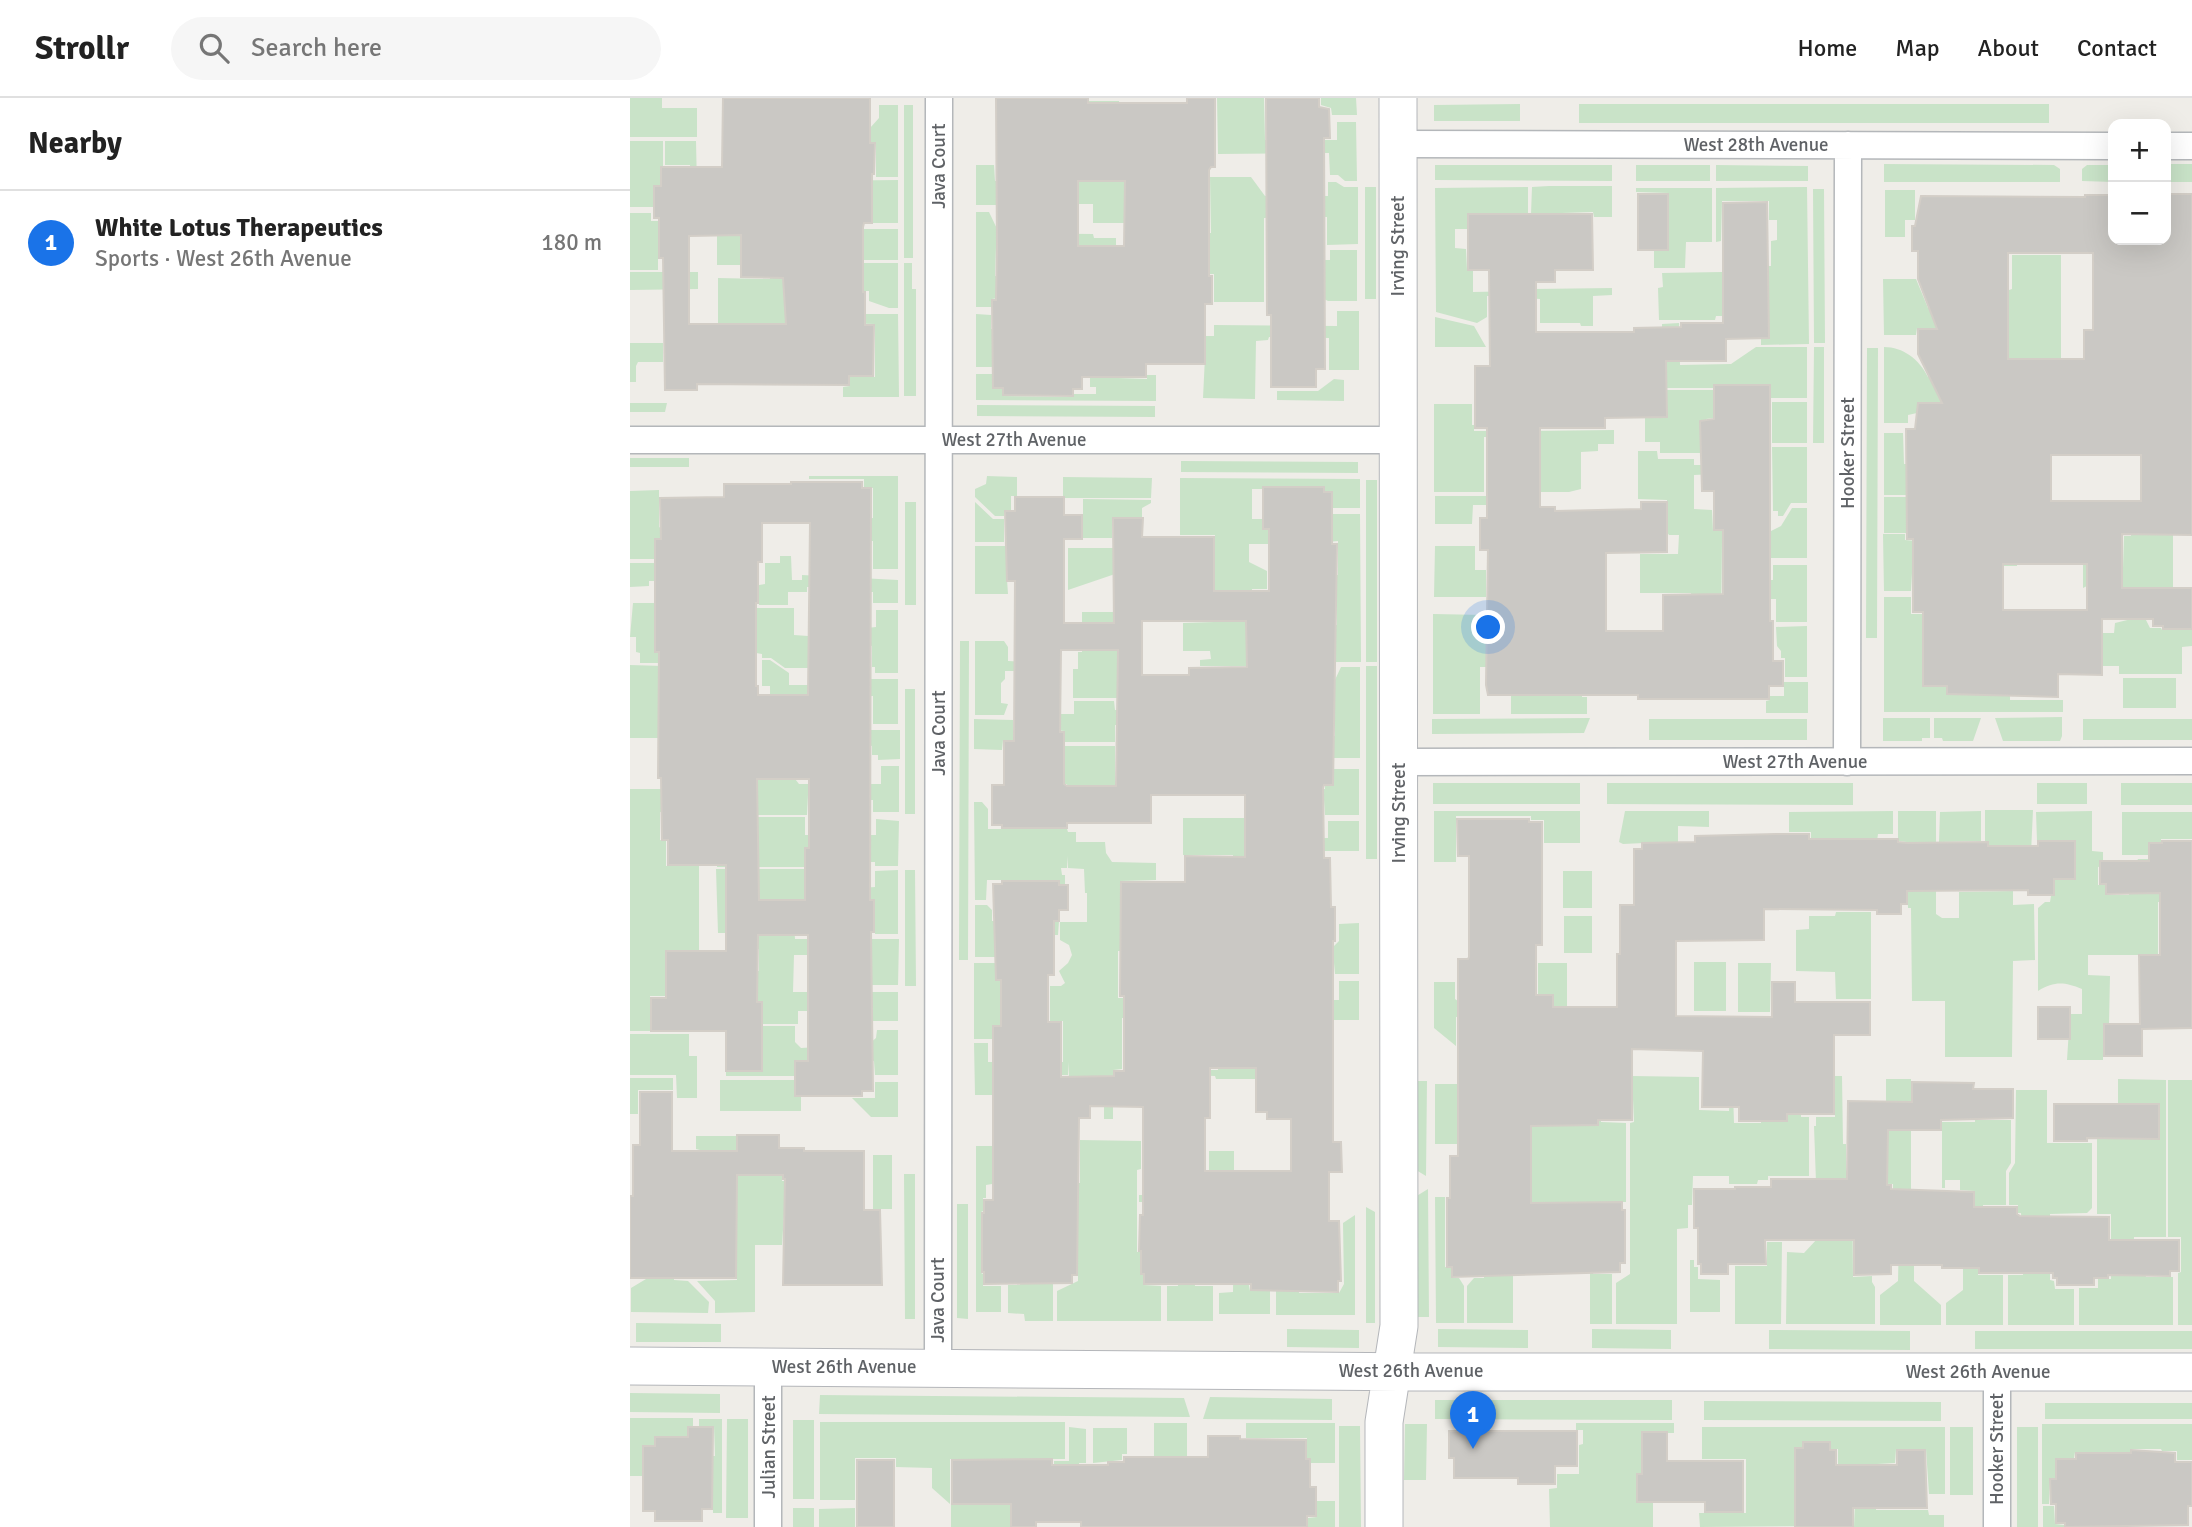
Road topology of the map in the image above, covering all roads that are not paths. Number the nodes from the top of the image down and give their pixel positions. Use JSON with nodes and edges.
{"nodes":[{"id":1,"x":939,"y":98,"type":"edge"},
{"id":2,"x":1398,"y":98,"type":"edge"},
{"id":3,"x":1398,"y":144,"type":"junction"},
{"id":4,"x":1848,"y":145,"type":"junction"},
{"id":5,"x":2108,"y":146,"type":"edge"},
{"id":6,"x":2171,"y":146,"type":"edge"},
{"id":7,"x":2192,"y":146,"type":"edge"},
{"id":8,"x":630,"y":440,"type":"edge"},
{"id":9,"x":939,"y":440,"type":"junction"},
{"id":10,"x":1399,"y":440,"type":"junction"},
{"id":11,"x":2192,"y":761,"type":"edge"},
{"id":12,"x":1399,"y":762,"type":"junction"},
{"id":13,"x":1847,"y":762,"type":"junction"},
{"id":14,"x":630,"y":1366,"type":"edge"},
{"id":15,"x":768,"y":1367,"type":"junction"},
{"id":16,"x":938,"y":1368,"type":"junction"},
{"id":17,"x":1392,"y":1371,"type":"junction"},
{"id":18,"x":1997,"y":1372,"type":"junction"},
{"id":19,"x":2192,"y":1372,"type":"edge"},
{"id":20,"x":768,"y":1527,"type":"edge"},
{"id":21,"x":1384,"y":1527,"type":"edge"},
{"id":22,"x":1997,"y":1527,"type":"edge"}],
"edges":[{"from":1,"to":9,"type":"street","name":"Java Court"},
{"from":2,"to":3,"type":"street","name":"Irving Street"},
{"from":3,"to":4,"type":"street","name":"West 28th Avenue"},
{"from":3,"to":10,"type":"street","name":"Irving Street"},
{"from":4,"to":5,"type":"street","name":"West 28th Avenue"},
{"from":4,"to":13,"type":"street","name":"Hooker Street"},
{"from":6,"to":7,"type":"street"},
{"from":8,"to":9,"type":"street","name":"West 27th Avenue"},
{"from":9,"to":10,"type":"street","name":"West 27th Avenue"},
{"from":9,"to":16,"type":"street","name":"Java Court"},
{"from":10,"to":12,"type":"street","name":"Irving Street"},
{"from":11,"to":13,"type":"street","name":"West 27th Avenue"},
{"from":12,"to":13,"type":"street","name":"West 27th Avenue"},
{"from":12,"to":17,"type":"street","name":"Irving Street"},
{"from":14,"to":15,"type":"street","name":"West 26th Avenue"},
{"from":15,"to":16,"type":"street","name":"West 26th Avenue"},
{"from":15,"to":20,"type":"street","name":"Julian Street"},
{"from":16,"to":17,"type":"street","name":"West 26th Avenue"},
{"from":17,"to":18,"type":"street","name":"West 26th Avenue"},
{"from":17,"to":21,"type":"street","name":"Irving Street"},
{"from":18,"to":19,"type":"street","name":"West 26th Avenue"},
{"from":18,"to":22,"type":"street","name":"Hooker Street"}]}
